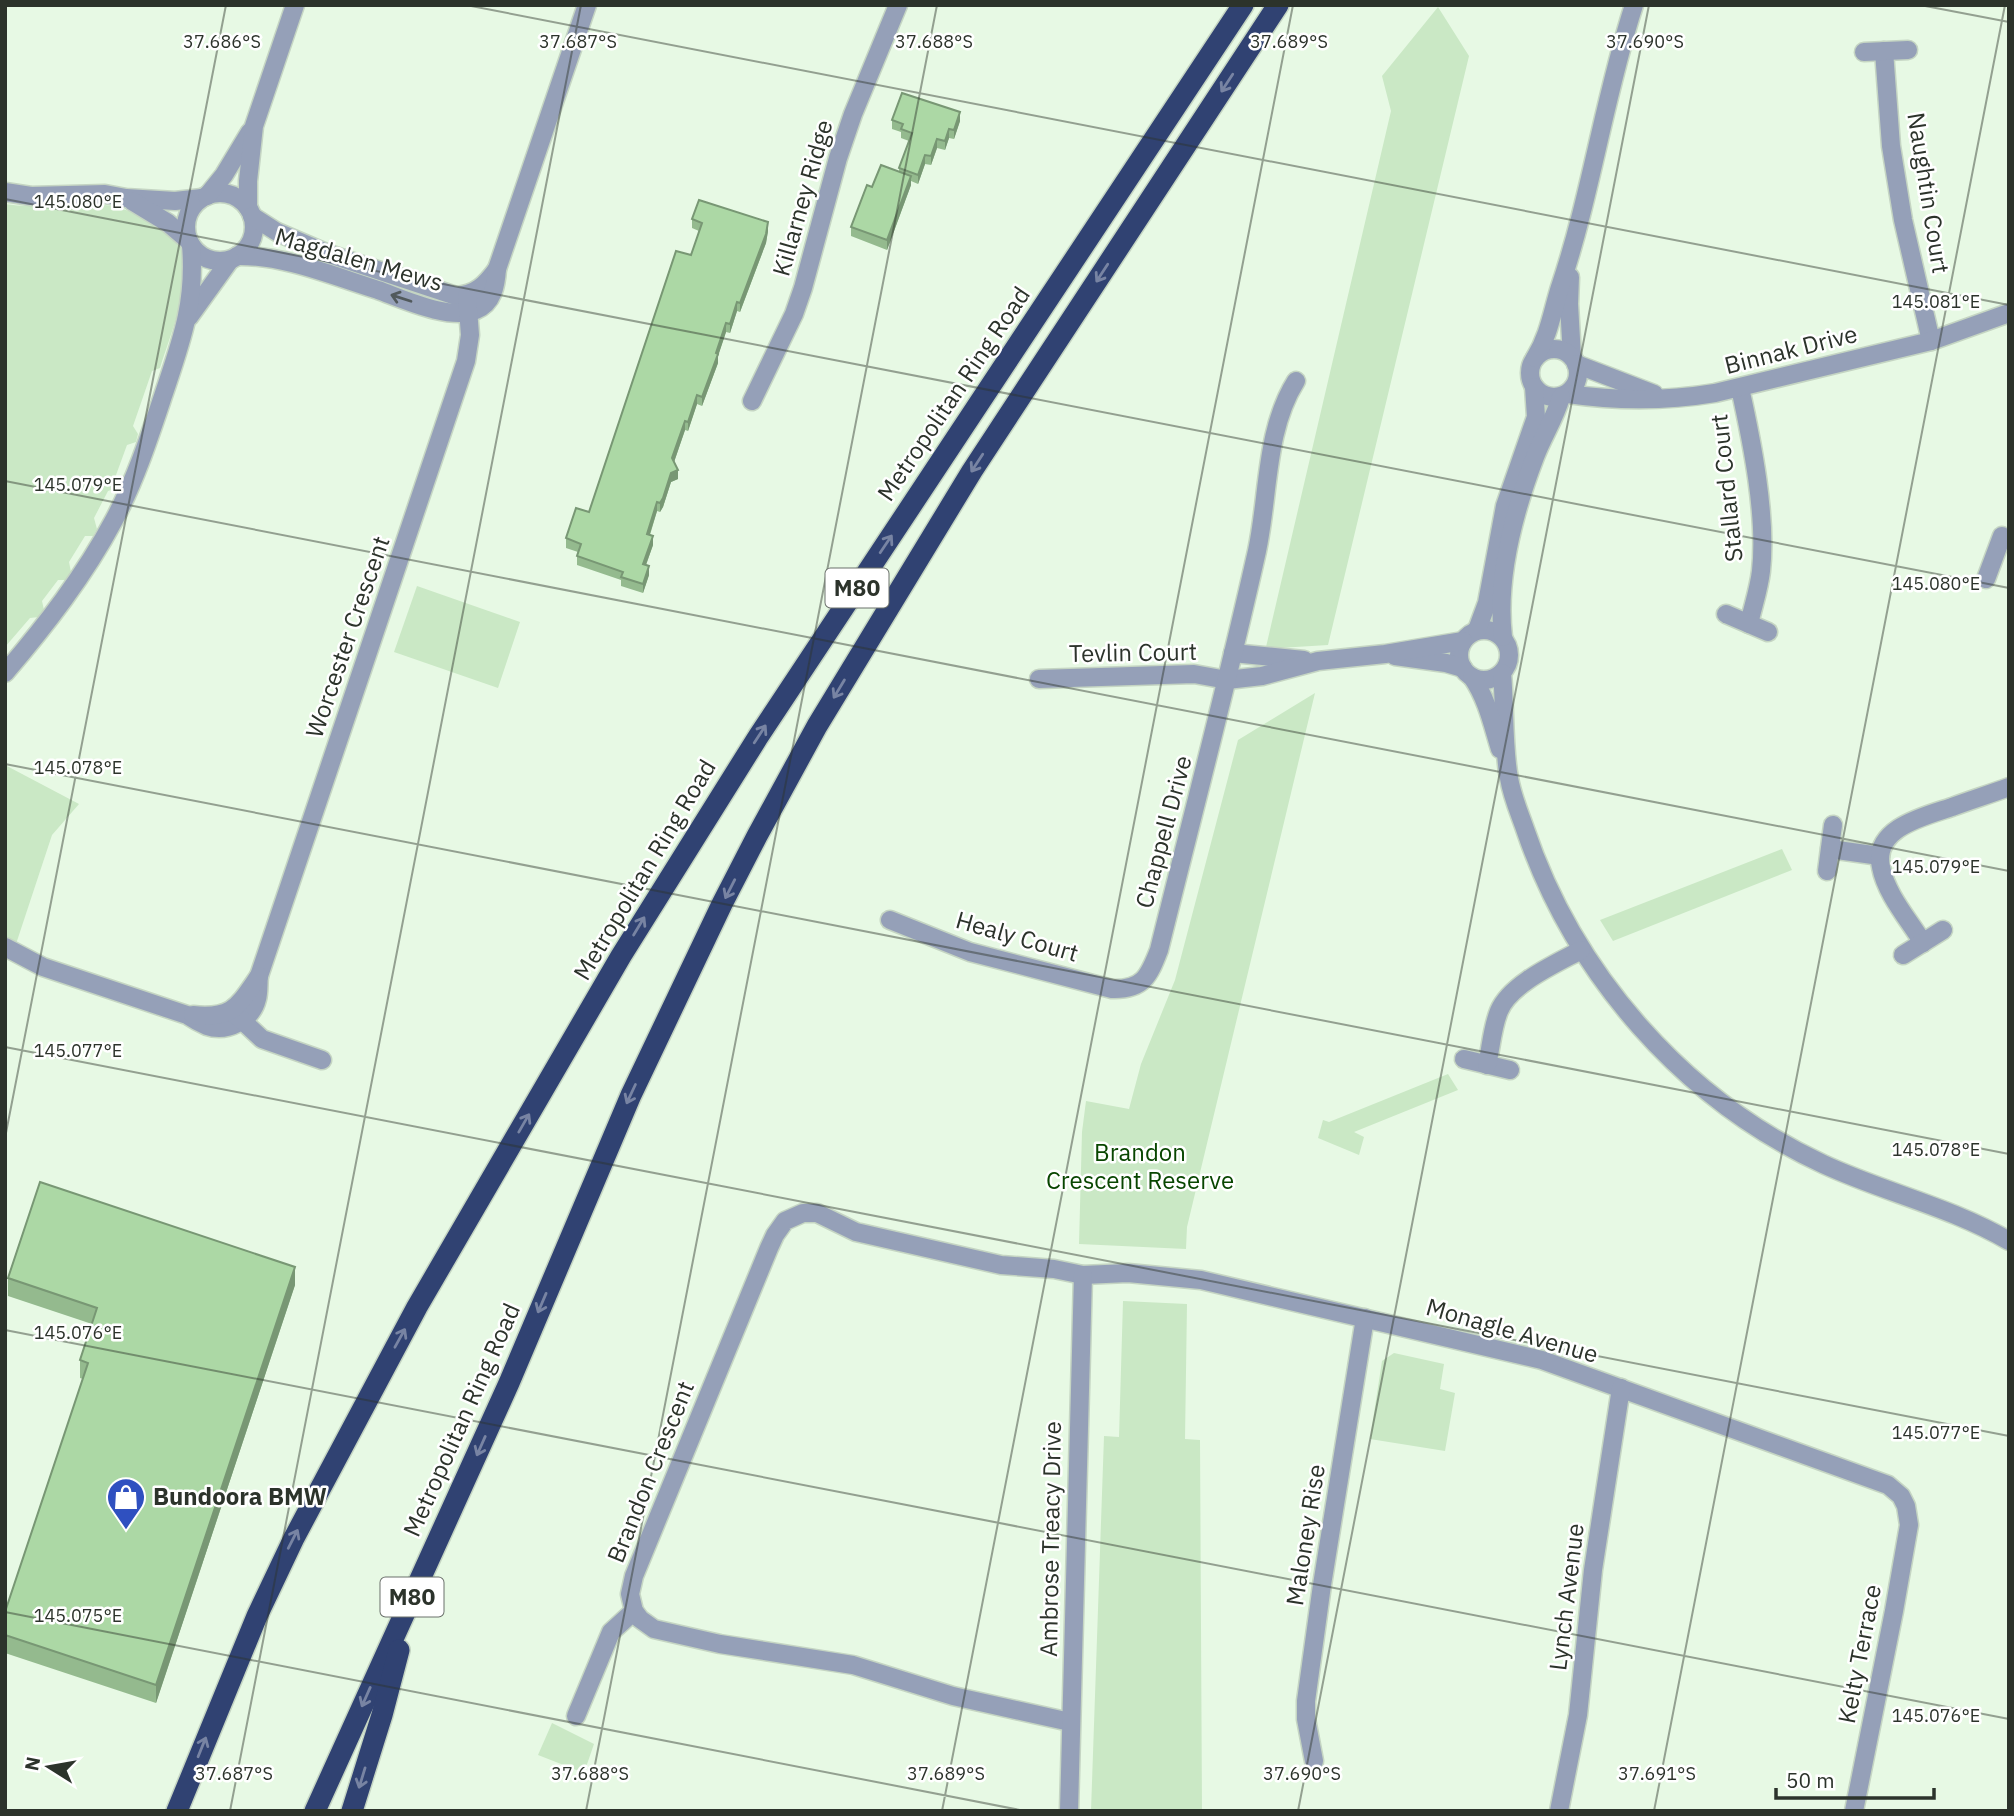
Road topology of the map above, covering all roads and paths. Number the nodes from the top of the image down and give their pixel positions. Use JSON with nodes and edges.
{"nodes":[{"id":1,"x":295,"y":5,"type":"edge"},
{"id":2,"x":587,"y":5,"type":"edge"},
{"id":3,"x":898,"y":5,"type":"edge"},
{"id":4,"x":1242,"y":5,"type":"edge"},
{"id":5,"x":1278,"y":5,"type":"edge"},
{"id":6,"x":1634,"y":5,"type":"edge"},
{"id":7,"x":1908,"y":50,"type":"dead end"},
{"id":8,"x":1884,"y":51,"type":"junction"},
{"id":9,"x":1864,"y":52,"type":"dead end"},
{"id":10,"x":254,"y":126,"type":"junction"},
{"id":11,"x":5,"y":192,"type":"edge"},
{"id":12,"x":205,"y":197,"type":"junction"},
{"id":13,"x":126,"y":198,"type":"junction"},
{"id":14,"x":250,"y":212,"type":"junction"},
{"id":15,"x":190,"y":243,"type":"junction"},
{"id":16,"x":1571,"y":256,"type":"junction"},
{"id":17,"x":233,"y":258,"type":"junction"},
{"id":18,"x":467,"y":304,"type":"junction"},
{"id":19,"x":2009,"y":313,"type":"edge"},
{"id":20,"x":188,"y":319,"type":"junction"},
{"id":21,"x":1931,"y":341,"type":"junction"},
{"id":22,"x":1535,"y":358,"type":"junction"},
{"id":23,"x":1574,"y":360,"type":"junction"},
{"id":24,"x":1296,"y":381,"type":"dead end"},
{"id":25,"x":1534,"y":387,"type":"junction"},
{"id":26,"x":1740,"y":388,"type":"junction"},
{"id":27,"x":1564,"y":395,"type":"junction"},
{"id":28,"x":1664,"y":398,"type":"junction"},
{"id":29,"x":752,"y":401,"type":"dead end"},
{"id":30,"x":2002,"y":536,"type":"dead end"},
{"id":31,"x":2002,"y":559,"type":"edge"},
{"id":32,"x":1986,"y":579,"type":"dead end"},
{"id":33,"x":1726,"y":614,"type":"dead end"},
{"id":34,"x":1749,"y":624,"type":"junction"},
{"id":35,"x":1768,"y":632,"type":"dead end"},
{"id":36,"x":1470,"y":635,"type":"junction"},
{"id":37,"x":1503,"y":637,"type":"junction"},
{"id":38,"x":1233,"y":653,"type":"junction"},
{"id":39,"x":1385,"y":654,"type":"junction"},
{"id":40,"x":1318,"y":661,"type":"junction"},
{"id":41,"x":7,"y":670,"type":"edge"},
{"id":42,"x":1467,"y":673,"type":"junction"},
{"id":43,"x":1502,"y":673,"type":"junction"},
{"id":44,"x":1039,"y":679,"type":"dead end"},
{"id":45,"x":1227,"y":680,"type":"junction"},
{"id":46,"x":1507,"y":769,"type":"junction"},
{"id":47,"x":2009,"y":788,"type":"edge"},
{"id":48,"x":1833,"y":825,"type":"dead end"},
{"id":49,"x":1830,"y":849,"type":"junction"},
{"id":50,"x":1880,"y":856,"type":"junction"},
{"id":51,"x":1827,"y":871,"type":"dead end"},
{"id":52,"x":890,"y":920,"type":"dead end"},
{"id":53,"x":1943,"y":930,"type":"dead end"},
{"id":54,"x":1923,"y":943,"type":"junction"},
{"id":55,"x":5,"y":947,"type":"edge"},
{"id":56,"x":1581,"y":950,"type":"junction"},
{"id":57,"x":1903,"y":955,"type":"dead end"},
{"id":58,"x":5,"y":962,"type":"edge"},
{"id":59,"x":43,"y":967,"type":"junction"},
{"id":60,"x":1133,"y":988,"type":"joint"},
{"id":61,"x":237,"y":1016,"type":"junction"},
{"id":62,"x":1464,"y":1059,"type":"dead end"},
{"id":63,"x":322,"y":1060,"type":"dead end"},
{"id":64,"x":1487,"y":1065,"type":"junction"},
{"id":65,"x":1510,"y":1070,"type":"dead end"},
{"id":66,"x":2009,"y":1241,"type":"edge"},
{"id":67,"x":1083,"y":1275,"type":"junction"},
{"id":68,"x":1365,"y":1318,"type":"junction"},
{"id":69,"x":1621,"y":1388,"type":"junction"},
{"id":70,"x":1906,"y":1506,"type":"joint"},
{"id":71,"x":413,"y":1594,"type":"junction"},
{"id":72,"x":634,"y":1611,"type":"junction"},
{"id":73,"x":576,"y":1716,"type":"dead end"},
{"id":74,"x":1070,"y":1722,"type":"junction"},
{"id":75,"x":1314,"y":1761,"type":"dead end"},
{"id":76,"x":1068,"y":1809,"type":"edge"},
{"id":77,"x":177,"y":1811,"type":"edge"},
{"id":78,"x":314,"y":1811,"type":"edge"},
{"id":79,"x":352,"y":1811,"type":"edge"},
{"id":80,"x":1559,"y":1811,"type":"edge"},
{"id":81,"x":1854,"y":1811,"type":"edge"}],
"edges":[{"from":1,"to":10,"type":"street"},
{"from":2,"to":18,"type":"street"},
{"from":3,"to":29,"type":"street","name":"Killarney Ridge"},
{"from":77,"to":4,"type":"highway","name":"Metropolitan Ring Road","number":"M80","one_way":true},
{"from":5,"to":71,"type":"highway","name":"Metropolitan Ring Road","number":"M80","one_way":true},
{"from":6,"to":16,"type":"street"},
{"from":7,"to":8,"type":"street"},
{"from":8,"to":9,"type":"street"},
{"from":8,"to":21,"type":"street","name":"Naughtin Court"},
{"from":10,"to":12,"type":"street"},
{"from":10,"to":14,"type":"street"},
{"from":11,"to":13,"type":"street"},
{"from":12,"to":13,"type":"street"},
{"from":12,"to":14,"type":"street"},
{"from":12,"to":15,"type":"street"},
{"from":13,"to":15,"type":"street"},
{"from":14,"to":17,"type":"street"},
{"from":14,"to":18,"type":"street","name":"Magdalen Mews"},
{"from":15,"to":17,"type":"street"},
{"from":15,"to":20,"type":"street"},
{"from":16,"to":22,"type":"street"},
{"from":16,"to":23,"type":"street"},
{"from":18,"to":17,"type":"street","name":"Magdalen Mews","one_way":true},
{"from":17,"to":20,"type":"street"},
{"from":18,"to":61,"type":"street","name":"Worcester Crescent"},
{"from":19,"to":21,"type":"street","name":"Binnak Drive"},
{"from":20,"to":41,"type":"street"},
{"from":21,"to":26,"type":"street","name":"Binnak Drive"},
{"from":22,"to":23,"type":"street"},
{"from":22,"to":25,"type":"street"},
{"from":23,"to":27,"type":"street"},
{"from":23,"to":28,"type":"street","name":"Binnak Drive"},
{"from":24,"to":38,"type":"street","name":"Chappell Drive"},
{"from":25,"to":27,"type":"street"},
{"from":25,"to":36,"type":"street"},
{"from":26,"to":28,"type":"street","name":"Binnak Drive"},
{"from":26,"to":34,"type":"street","name":"Stallard Court"},
{"from":27,"to":28,"type":"street","name":"Binnak Drive"},
{"from":27,"to":37,"type":"street"},
{"from":30,"to":31,"type":"street"},
{"from":31,"to":32,"type":"street"},
{"from":33,"to":34,"type":"street"},
{"from":34,"to":35,"type":"street"},
{"from":36,"to":37,"type":"street"},
{"from":36,"to":39,"type":"street"},
{"from":36,"to":42,"type":"street"},
{"from":37,"to":43,"type":"street"},
{"from":38,"to":40,"type":"street"},
{"from":38,"to":45,"type":"street","name":"Chappell Drive"},
{"from":39,"to":40,"type":"street"},
{"from":39,"to":42,"type":"street"},
{"from":40,"to":45,"type":"street"},
{"from":42,"to":43,"type":"street"},
{"from":42,"to":46,"type":"street"},
{"from":43,"to":46,"type":"street"},
{"from":44,"to":45,"type":"street","name":"Tevlin Court"},
{"from":45,"to":60,"type":"street","name":"Chappell Drive"},
{"from":46,"to":56,"type":"street"},
{"from":47,"to":50,"type":"street"},
{"from":48,"to":49,"type":"street"},
{"from":49,"to":50,"type":"street"},
{"from":49,"to":51,"type":"street"},
{"from":50,"to":54,"type":"street"},
{"from":52,"to":60,"type":"street","name":"Healy Court"},
{"from":53,"to":54,"type":"street"},
{"from":54,"to":57,"type":"street"},
{"from":55,"to":59,"type":"street"},
{"from":56,"to":64,"type":"street"},
{"from":56,"to":66,"type":"street"},
{"from":58,"to":59,"type":"street"},
{"from":59,"to":61,"type":"street"},
{"from":61,"to":63,"type":"street"},
{"from":62,"to":64,"type":"street"},
{"from":64,"to":65,"type":"street"},
{"from":67,"to":68,"type":"street","name":"Monagle Avenue"},
{"from":67,"to":72,"type":"street","name":"Brandon Crescent"},
{"from":67,"to":74,"type":"street","name":"Ambrose Treacy Drive"},
{"from":68,"to":69,"type":"street","name":"Monagle Avenue"},
{"from":68,"to":75,"type":"street","name":"Maloney Rise"},
{"from":69,"to":70,"type":"street","name":"Monagle Avenue"},
{"from":69,"to":80,"type":"street","name":"Lynch Avenue"},
{"from":70,"to":81,"type":"street","name":"Kelty Terrace"},
{"from":71,"to":78,"type":"highway","name":"Metropolitan Ring Road","number":"M80","one_way":true},
{"from":71,"to":79,"type":"highway","one_way":true},
{"from":72,"to":73,"type":"street"},
{"from":72,"to":74,"type":"street"},
{"from":74,"to":76,"type":"street","name":"Ambrose Treacy Drive"}]}
